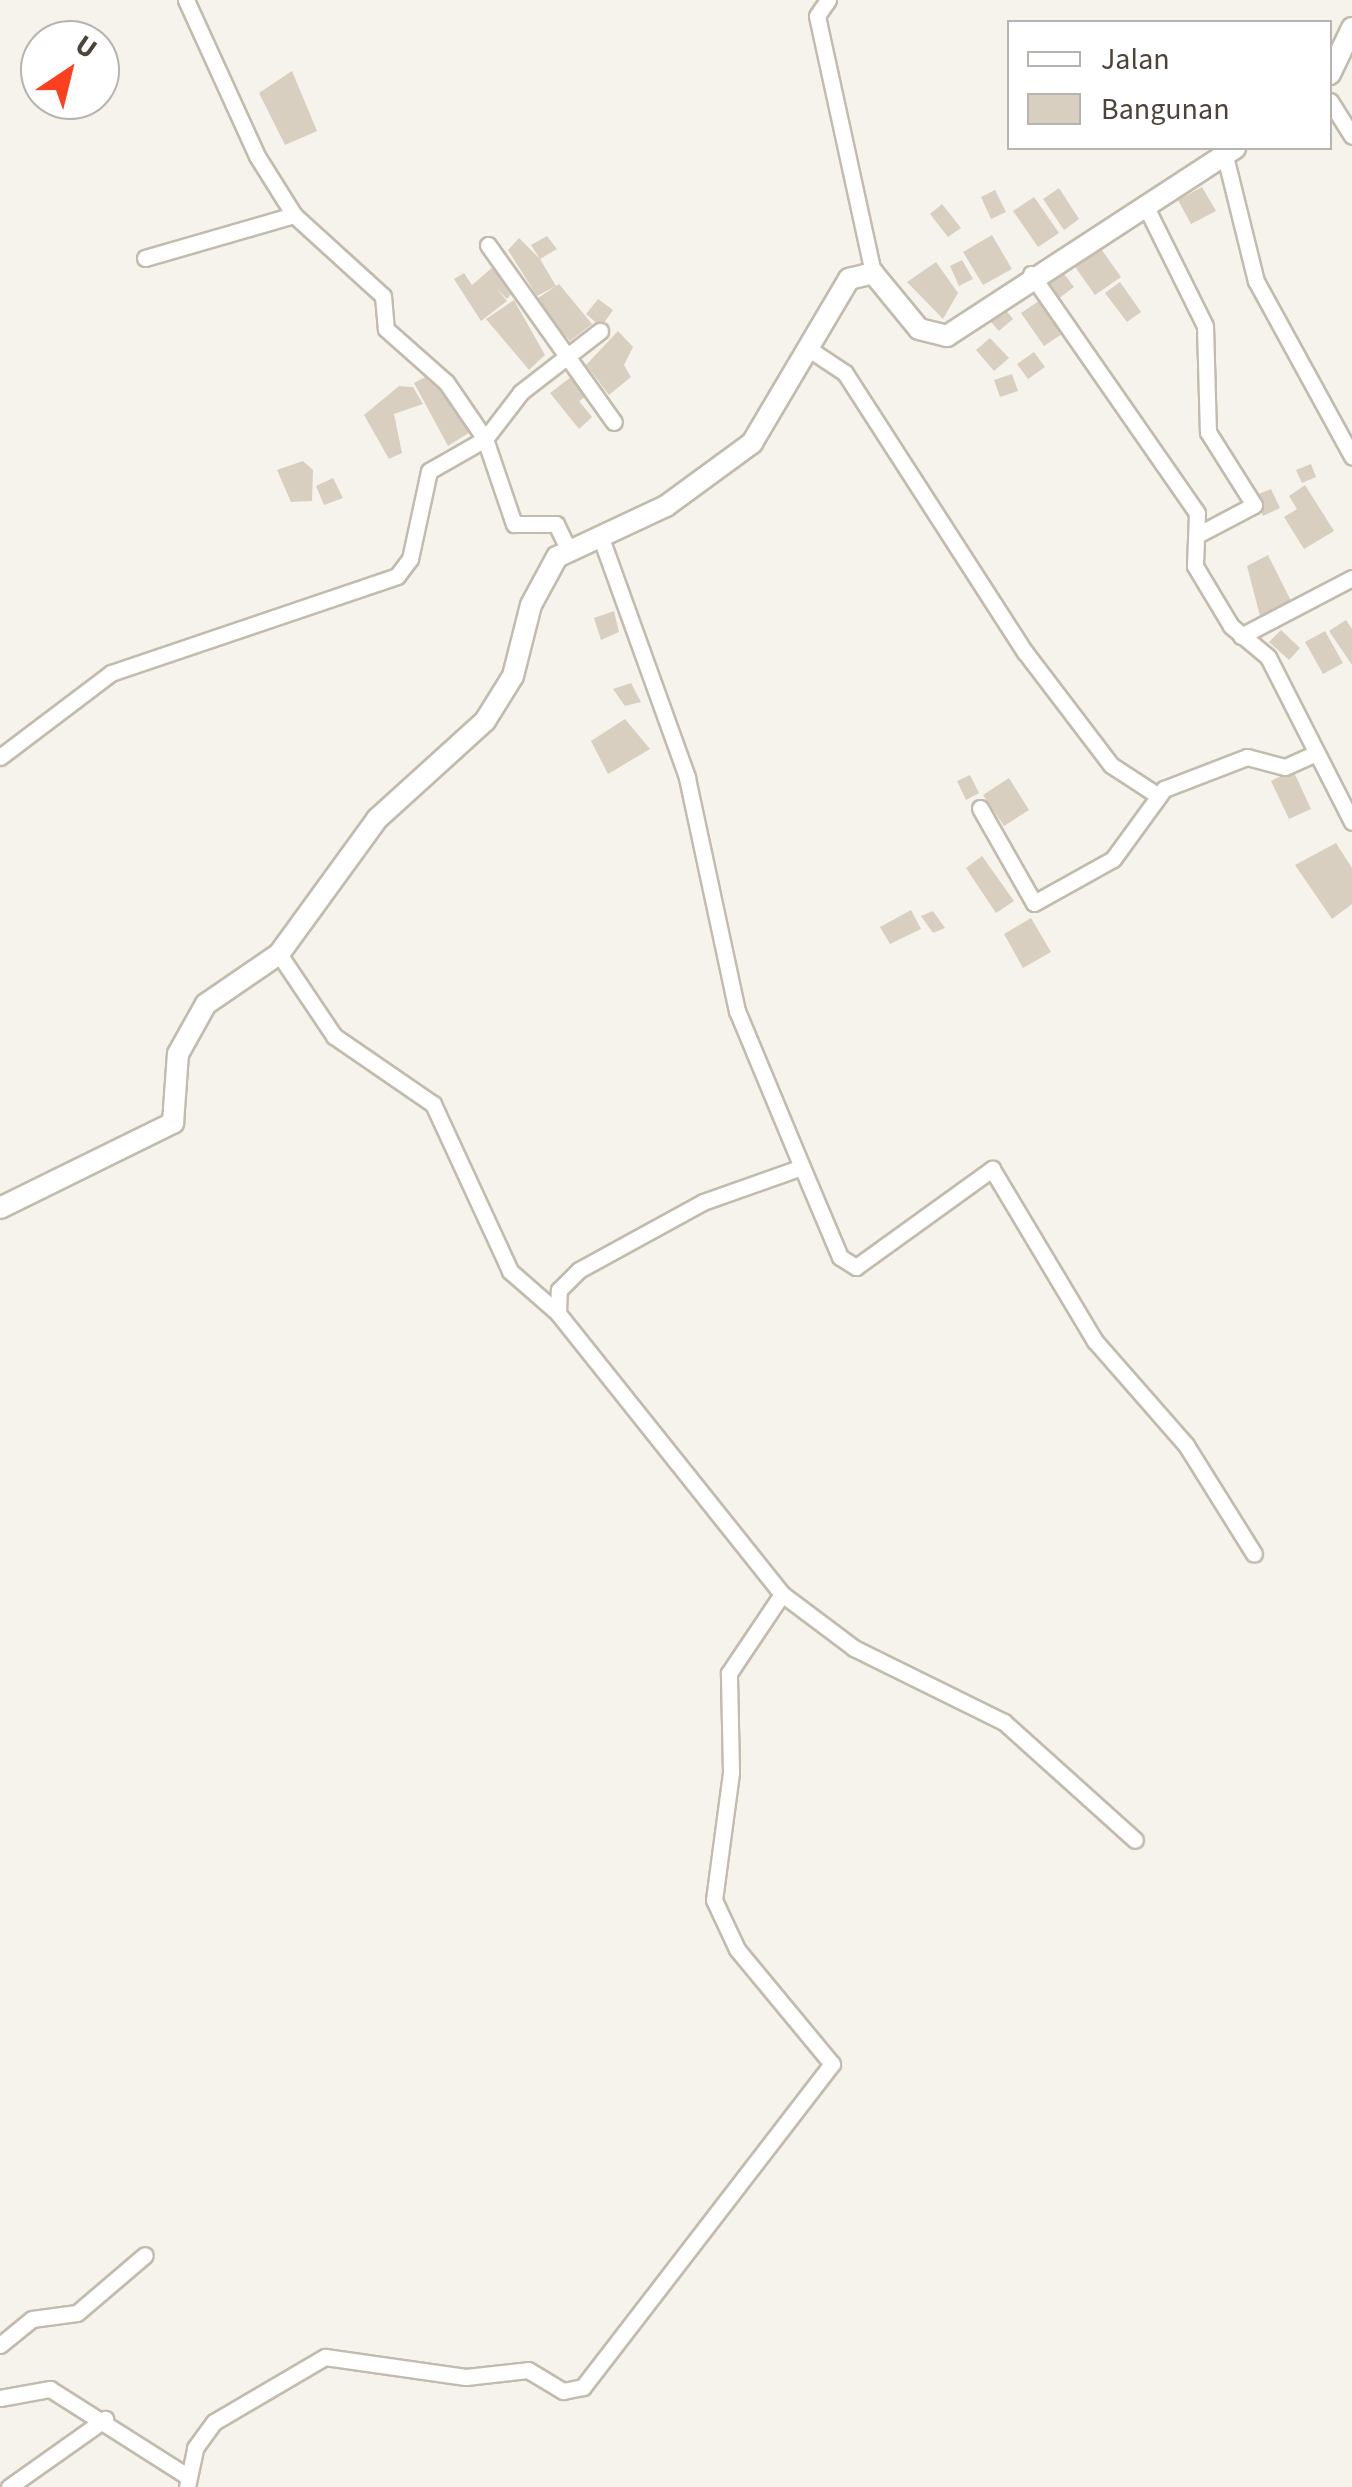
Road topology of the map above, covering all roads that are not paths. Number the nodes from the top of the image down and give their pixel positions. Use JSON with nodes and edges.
{"nodes":[{"id":1,"x":186,"y":0,"type":"edge"},
{"id":2,"x":828,"y":0,"type":"edge"},
{"id":3,"x":1352,"y":28,"type":"edge"},
{"id":4,"x":1332,"y":70,"type":"edge"},
{"id":5,"x":1332,"y":104,"type":"edge"},
{"id":6,"x":1352,"y":136,"type":"edge"},
{"id":7,"x":1230,"y":152,"type":"edge"},
{"id":8,"x":1144,"y":205,"type":"junction"},
{"id":9,"x":294,"y":215,"type":"junction"},
{"id":10,"x":488,"y":246,"type":"dead end"},
{"id":11,"x":145,"y":258,"type":"dead end"},
{"id":12,"x":873,"y":273,"type":"junction"},
{"id":13,"x":1031,"y":274,"type":"junction"},
{"id":14,"x":600,"y":331,"type":"dead end"},
{"id":15,"x":809,"y":348,"type":"junction"},
{"id":16,"x":567,"y":354,"type":"junction"},
{"id":17,"x":614,"y":422,"type":"dead end"},
{"id":18,"x":485,"y":439,"type":"junction"},
{"id":19,"x":1352,"y":456,"type":"edge"},
{"id":20,"x":600,"y":535,"type":"junction"},
{"id":21,"x":1196,"y":535,"type":"junction"},
{"id":22,"x":567,"y":547,"type":"junction"},
{"id":23,"x":1352,"y":578,"type":"edge"},
{"id":24,"x":1241,"y":636,"type":"junction"},
{"id":25,"x":1316,"y":753,"type":"junction"},
{"id":26,"x":0,"y":757,"type":"edge"},
{"id":27,"x":1157,"y":795,"type":"junction"},
{"id":28,"x":980,"y":808,"type":"dead end"},
{"id":29,"x":1352,"y":822,"type":"edge"},
{"id":30,"x":279,"y":954,"type":"junction"},
{"id":31,"x":802,"y":1166,"type":"junction"},
{"id":32,"x":0,"y":1208,"type":"edge"},
{"id":33,"x":558,"y":1312,"type":"junction"},
{"id":34,"x":1254,"y":1554,"type":"dead end"},
{"id":35,"x":782,"y":1594,"type":"junction"},
{"id":36,"x":1134,"y":1840,"type":"dead end"},
{"id":37,"x":145,"y":2255,"type":"dead end"},
{"id":38,"x":0,"y":2345,"type":"edge"},
{"id":39,"x":1,"y":2394,"type":"edge"},
{"id":40,"x":104,"y":2419,"type":"junction"},
{"id":41,"x":187,"y":2482,"type":"edge"},
{"id":42,"x":9,"y":2487,"type":"edge"}],
"edges":[{"from":1,"to":9,"type":"street"},
{"from":2,"to":12,"type":"street"},
{"from":3,"to":4,"type":"street"},
{"from":5,"to":6,"type":"street"},
{"from":7,"to":8,"type":"street"},
{"from":7,"to":19,"type":"street"},
{"from":8,"to":13,"type":"street"},
{"from":8,"to":21,"type":"street"},
{"from":9,"to":11,"type":"street"},
{"from":9,"to":18,"type":"street"},
{"from":10,"to":16,"type":"street"},
{"from":12,"to":13,"type":"street"},
{"from":12,"to":15,"type":"street"},
{"from":13,"to":21,"type":"street"},
{"from":14,"to":16,"type":"street"},
{"from":15,"to":20,"type":"street"},
{"from":15,"to":27,"type":"street"},
{"from":16,"to":17,"type":"street"},
{"from":16,"to":18,"type":"street"},
{"from":18,"to":22,"type":"street"},
{"from":18,"to":26,"type":"street"},
{"from":20,"to":22,"type":"street"},
{"from":20,"to":31,"type":"street"},
{"from":21,"to":24,"type":"street"},
{"from":22,"to":30,"type":"street"},
{"from":23,"to":24,"type":"street"},
{"from":24,"to":25,"type":"street"},
{"from":25,"to":27,"type":"street"},
{"from":25,"to":29,"type":"street"},
{"from":27,"to":28,"type":"street"},
{"from":30,"to":32,"type":"street"},
{"from":30,"to":33,"type":"street"},
{"from":31,"to":33,"type":"street"},
{"from":31,"to":34,"type":"street"},
{"from":33,"to":35,"type":"street"},
{"from":35,"to":36,"type":"street"},
{"from":35,"to":41,"type":"street"},
{"from":37,"to":38,"type":"street"},
{"from":39,"to":40,"type":"street"},
{"from":40,"to":41,"type":"street"},
{"from":40,"to":42,"type":"street"}]}
